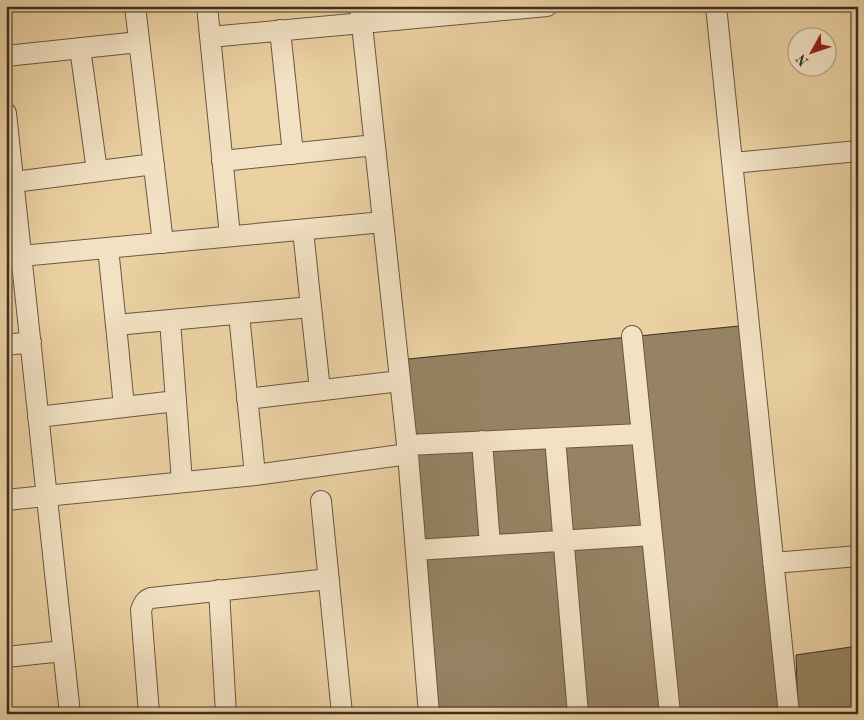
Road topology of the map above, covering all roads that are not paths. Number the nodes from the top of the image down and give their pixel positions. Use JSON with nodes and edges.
{"nodes":[{"id":1,"x":135,"y":6,"type":"edge"},
{"id":2,"x":207,"y":6,"type":"edge"},
{"id":3,"x":547,"y":6,"type":"edge"},
{"id":4,"x":716,"y":6,"type":"edge"},
{"id":5,"x":361,"y":14,"type":"edge"},
{"id":6,"x":280,"y":30,"type":"junction"},
{"id":7,"x":210,"y":37,"type":"junction"},
{"id":8,"x":139,"y":42,"type":"junction"},
{"id":9,"x":80,"y":48,"type":"junction"},
{"id":10,"x":6,"y":56,"type":"edge"},
{"id":11,"x":6,"y":114,"type":"edge"},
{"id":12,"x":375,"y":145,"type":"junction"},
{"id":13,"x":858,"y":151,"type":"edge"},
{"id":14,"x":293,"y":154,"type":"junction"},
{"id":15,"x":222,"y":161,"type":"junction"},
{"id":16,"x":732,"y":163,"type":"junction"},
{"id":17,"x":154,"y":164,"type":"junction"},
{"id":18,"x":97,"y":171,"type":"junction"},
{"id":19,"x":14,"y":182,"type":"junction"},
{"id":20,"x":383,"y":222,"type":"junction"},
{"id":21,"x":303,"y":230,"type":"junction"},
{"id":22,"x":230,"y":236,"type":"junction"},
{"id":23,"x":163,"y":243,"type":"junction"},
{"id":24,"x":108,"y":248,"type":"junction"},
{"id":25,"x":21,"y":256,"type":"junction"},
{"id":26,"x":311,"y":307,"type":"junction"},
{"id":27,"x":238,"y":314,"type":"junction"},
{"id":28,"x":170,"y":320,"type":"junction"},
{"id":29,"x":116,"y":325,"type":"junction"},
{"id":30,"x":632,"y":336,"type":"dead end"},
{"id":31,"x":31,"y":342,"type":"junction"},
{"id":32,"x":6,"y":345,"type":"edge"},
{"id":33,"x":400,"y":381,"type":"junction"},
{"id":34,"x":320,"y":390,"type":"junction"},
{"id":35,"x":247,"y":399,"type":"junction"},
{"id":36,"x":176,"y":401,"type":"junction"},
{"id":37,"x":124,"y":407,"type":"junction"},
{"id":38,"x":38,"y":417,"type":"junction"},
{"id":39,"x":641,"y":434,"type":"junction"},
{"id":40,"x":555,"y":438,"type":"junction"},
{"id":41,"x":482,"y":441,"type":"junction"},
{"id":42,"x":407,"y":449,"type":"junction"},
{"id":43,"x":255,"y":475,"type":"junction"},
{"id":44,"x":182,"y":482,"type":"junction"},
{"id":45,"x":47,"y":496,"type":"junction"},
{"id":46,"x":6,"y":500,"type":"edge"},
{"id":47,"x":321,"y":501,"type":"dead end"},
{"id":48,"x":652,"y":535,"type":"junction"},
{"id":49,"x":564,"y":540,"type":"junction"},
{"id":50,"x":490,"y":545,"type":"junction"},
{"id":51,"x":416,"y":550,"type":"junction"},
{"id":52,"x":858,"y":556,"type":"edge"},
{"id":53,"x":773,"y":563,"type":"junction"},
{"id":54,"x":329,"y":578,"type":"junction"},
{"id":55,"x":219,"y":590,"type":"junction"},
{"id":56,"x":63,"y":652,"type":"junction"},
{"id":57,"x":6,"y":657,"type":"edge"},
{"id":58,"x":70,"y":714,"type":"edge"},
{"id":59,"x":149,"y":714,"type":"edge"},
{"id":60,"x":226,"y":714,"type":"edge"},
{"id":61,"x":342,"y":714,"type":"edge"},
{"id":62,"x":429,"y":714,"type":"edge"},
{"id":63,"x":578,"y":714,"type":"edge"},
{"id":64,"x":670,"y":714,"type":"edge"},
{"id":65,"x":789,"y":714,"type":"edge"}],
"edges":[{"from":1,"to":8,"type":"street"},
{"from":2,"to":7,"type":"street"},
{"from":3,"to":5,"type":"street"},
{"from":4,"to":16,"type":"street"},
{"from":5,"to":6,"type":"street"},
{"from":5,"to":12,"type":"street"},
{"from":6,"to":7,"type":"street"},
{"from":6,"to":14,"type":"street"},
{"from":7,"to":15,"type":"street"},
{"from":8,"to":9,"type":"street"},
{"from":8,"to":17,"type":"street"},
{"from":9,"to":10,"type":"street"},
{"from":9,"to":18,"type":"street"},
{"from":11,"to":19,"type":"street"},
{"from":12,"to":14,"type":"street"},
{"from":12,"to":20,"type":"street"},
{"from":13,"to":16,"type":"street"},
{"from":14,"to":15,"type":"street"},
{"from":15,"to":22,"type":"street"},
{"from":16,"to":53,"type":"street"},
{"from":17,"to":18,"type":"street"},
{"from":17,"to":23,"type":"street"},
{"from":18,"to":19,"type":"street"},
{"from":19,"to":25,"type":"street"},
{"from":20,"to":21,"type":"street"},
{"from":20,"to":33,"type":"street"},
{"from":21,"to":22,"type":"street"},
{"from":21,"to":26,"type":"street"},
{"from":22,"to":23,"type":"street"},
{"from":23,"to":24,"type":"street"},
{"from":24,"to":25,"type":"street"},
{"from":24,"to":29,"type":"street"},
{"from":25,"to":31,"type":"street"},
{"from":26,"to":27,"type":"street"},
{"from":26,"to":34,"type":"street"},
{"from":27,"to":28,"type":"street"},
{"from":27,"to":35,"type":"street"},
{"from":28,"to":29,"type":"street"},
{"from":28,"to":36,"type":"street"},
{"from":29,"to":37,"type":"street"},
{"from":30,"to":39,"type":"street"},
{"from":31,"to":32,"type":"street"},
{"from":31,"to":38,"type":"street"},
{"from":33,"to":34,"type":"street"},
{"from":33,"to":42,"type":"street"},
{"from":34,"to":35,"type":"street"},
{"from":35,"to":43,"type":"street"},
{"from":36,"to":37,"type":"street"},
{"from":36,"to":44,"type":"street"},
{"from":37,"to":38,"type":"street"},
{"from":38,"to":45,"type":"street"},
{"from":39,"to":40,"type":"street"},
{"from":39,"to":48,"type":"street"},
{"from":40,"to":41,"type":"street"},
{"from":40,"to":49,"type":"street"},
{"from":41,"to":42,"type":"street"},
{"from":41,"to":50,"type":"street"},
{"from":42,"to":43,"type":"street"},
{"from":42,"to":51,"type":"street"},
{"from":43,"to":44,"type":"street"},
{"from":44,"to":45,"type":"street"},
{"from":45,"to":46,"type":"street"},
{"from":45,"to":56,"type":"street"},
{"from":47,"to":54,"type":"street"},
{"from":48,"to":49,"type":"street"},
{"from":48,"to":64,"type":"street"},
{"from":49,"to":50,"type":"street"},
{"from":49,"to":63,"type":"street"},
{"from":50,"to":51,"type":"street"},
{"from":51,"to":62,"type":"street"},
{"from":52,"to":53,"type":"street"},
{"from":53,"to":65,"type":"street"},
{"from":54,"to":55,"type":"street"},
{"from":54,"to":61,"type":"street"},
{"from":55,"to":59,"type":"street"},
{"from":55,"to":60,"type":"street"},
{"from":56,"to":57,"type":"street"},
{"from":56,"to":58,"type":"street"}]}
